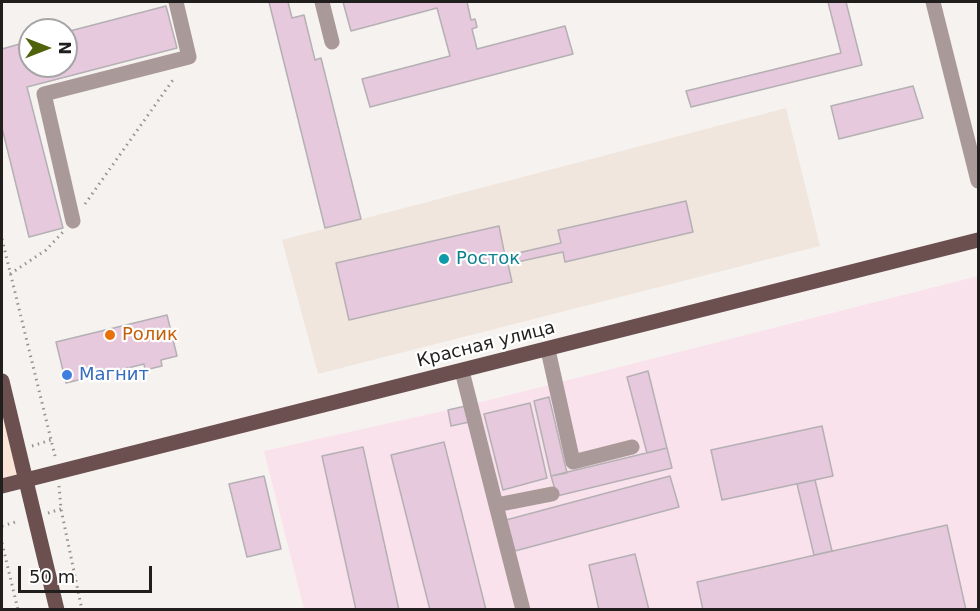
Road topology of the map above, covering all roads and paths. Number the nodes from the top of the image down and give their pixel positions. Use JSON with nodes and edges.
{"nodes":[{"id":1,"x":176,"y":2,"type":"edge"},
{"id":2,"x":322,"y":2,"type":"edge"},
{"id":3,"x":933,"y":2,"type":"edge"},
{"id":4,"x":332,"y":42,"type":"dead end"},
{"id":5,"x":189,"y":57,"type":"junction"},
{"id":6,"x":978,"y":181,"type":"edge"},
{"id":7,"x":73,"y":221,"type":"junction"},
{"id":8,"x":2,"y":239,"type":"edge"},
{"id":9,"x":978,"y":240,"type":"edge"},
{"id":10,"x":10,"y":274,"type":"junction"},
{"id":11,"x":548,"y":350,"type":"junction"},
{"id":12,"x":462,"y":371,"type":"junction"},
{"id":13,"x":2,"y":381,"type":"edge"},
{"id":14,"x":632,"y":447,"type":"dead end"},
{"id":15,"x":58,"y":472,"type":"junction"},
{"id":16,"x":26,"y":481,"type":"junction"},
{"id":17,"x":2,"y":486,"type":"edge"},
{"id":18,"x":552,"y":494,"type":"dead end"},
{"id":19,"x":496,"y":505,"type":"junction"},
{"id":20,"x":2,"y":543,"type":"edge"},
{"id":21,"x":18,"y":609,"type":"edge"},
{"id":22,"x":57,"y":609,"type":"edge"},
{"id":23,"x":82,"y":609,"type":"edge"},
{"id":24,"x":523,"y":609,"type":"edge"}],
"edges":[{"from":1,"to":5,"type":"lane"},
{"from":2,"to":4,"type":"lane"},
{"from":3,"to":6,"type":"lane"},
{"from":5,"to":7,"type":"path"},
{"from":5,"to":7,"type":"lane"},
{"from":7,"to":10,"type":"path"},
{"from":8,"to":10,"type":"path"},
{"from":9,"to":11,"type":"main road","name":"Красная улица"},
{"from":10,"to":15,"type":"path"},
{"from":11,"to":12,"type":"main road","name":"Красная улица"},
{"from":11,"to":14,"type":"lane"},
{"from":12,"to":15,"type":"main road","name":"Красная улица"},
{"from":12,"to":19,"type":"lane"},
{"from":13,"to":16,"type":"main road"},
{"from":15,"to":16,"type":"main road","name":"Красная улица"},
{"from":15,"to":23,"type":"path"},
{"from":16,"to":17,"type":"main road","name":"Красная улица"},
{"from":16,"to":22,"type":"main road"},
{"from":18,"to":19,"type":"lane"},
{"from":19,"to":24,"type":"lane"},
{"from":20,"to":21,"type":"path"}]}
